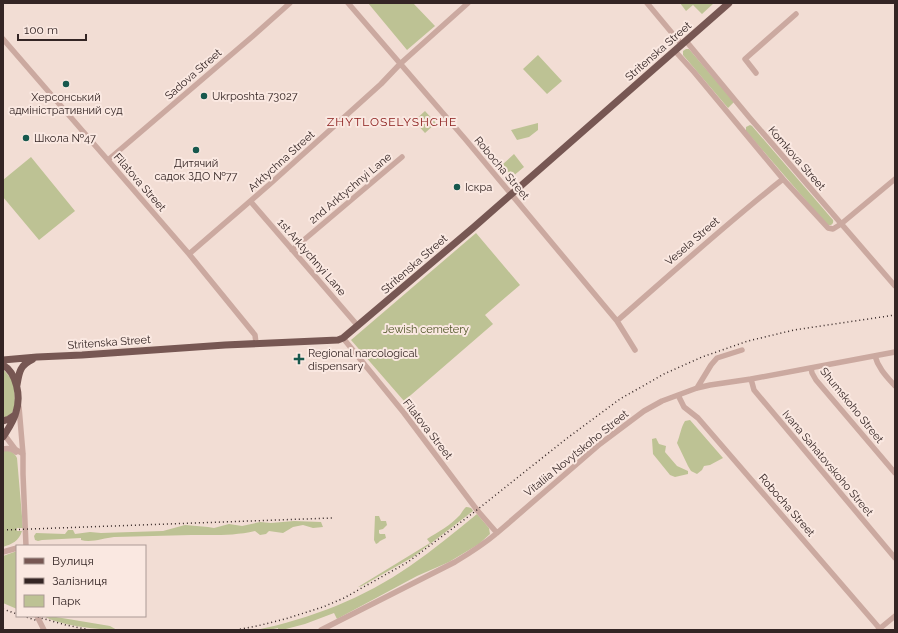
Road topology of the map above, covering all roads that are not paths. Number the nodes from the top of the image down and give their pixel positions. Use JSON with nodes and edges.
{"nodes":[{"id":1,"x":290,"y":3,"type":"edge"},
{"id":2,"x":348,"y":3,"type":"edge"},
{"id":3,"x":468,"y":3,"type":"edge"},
{"id":4,"x":647,"y":3,"type":"edge"},
{"id":5,"x":729,"y":3,"type":"edge"},
{"id":6,"x":796,"y":14,"type":"dead end"},
{"id":7,"x":3,"y":38,"type":"edge"},
{"id":8,"x":684,"y":43,"type":"junction"},
{"id":9,"x":675,"y":51,"type":"junction"},
{"id":10,"x":400,"y":64,"type":"junction"},
{"id":11,"x":756,"y":73,"type":"dead end"},
{"id":12,"x":402,"y":156,"type":"dead end"},
{"id":13,"x":108,"y":160,"type":"junction"},
{"id":14,"x":783,"y":179,"type":"junction"},
{"id":15,"x":895,"y":179,"type":"edge"},
{"id":16,"x":511,"y":194,"type":"junction"},
{"id":17,"x":251,"y":202,"type":"junction"},
{"id":18,"x":841,"y":224,"type":"junction"},
{"id":19,"x":292,"y":250,"type":"junction"},
{"id":20,"x":189,"y":254,"type":"junction"},
{"id":21,"x":895,"y":286,"type":"edge"},
{"id":22,"x":617,"y":322,"type":"junction"},
{"id":23,"x":358,"y":326,"type":"junction"},
{"id":24,"x":343,"y":338,"type":"junction"},
{"id":25,"x":256,"y":343,"type":"junction"},
{"id":26,"x":635,"y":350,"type":"dead end"},
{"id":27,"x":742,"y":350,"type":"dead end"},
{"id":28,"x":895,"y":352,"type":"edge"},
{"id":29,"x":876,"y":356,"type":"junction"},
{"id":30,"x":37,"y":357,"type":"junction"},
{"id":31,"x":3,"y":360,"type":"edge"},
{"id":32,"x":3,"y":365,"type":"edge"},
{"id":33,"x":811,"y":368,"type":"junction"},
{"id":34,"x":751,"y":379,"type":"junction"},
{"id":35,"x":895,"y":386,"type":"edge"},
{"id":36,"x":17,"y":388,"type":"junction"},
{"id":37,"x":697,"y":388,"type":"junction"},
{"id":38,"x":678,"y":395,"type":"junction"},
{"id":39,"x":18,"y":401,"type":"junction"},
{"id":40,"x":15,"y":414,"type":"junction"},
{"id":41,"x":3,"y":421,"type":"edge"},
{"id":42,"x":4,"y":435,"type":"edge"},
{"id":43,"x":3,"y":449,"type":"edge"},
{"id":44,"x":19,"y":452,"type":"junction"},
{"id":45,"x":895,"y":473,"type":"edge"},
{"id":46,"x":497,"y":533,"type":"junction"},
{"id":47,"x":26,"y":545,"type":"edge"},
{"id":48,"x":16,"y":548,"type":"edge"},
{"id":49,"x":3,"y":552,"type":"edge"},
{"id":50,"x":895,"y":558,"type":"edge"},
{"id":51,"x":895,"y":616,"type":"edge"},
{"id":52,"x":38,"y":617,"type":"edge"},
{"id":53,"x":44,"y":630,"type":"edge"},
{"id":54,"x":321,"y":630,"type":"edge"},
{"id":55,"x":880,"y":630,"type":"edge"}],
"edges":[{"from":1,"to":13,"type":"street","name":"Sadova Street"},
{"from":2,"to":10,"type":"street","name":"Robocha Street"},
{"from":3,"to":10,"type":"street","name":"Arktychna Street"},
{"from":4,"to":8,"type":"street","name":"Komkova Street"},
{"from":5,"to":8,"type":"main road","name":"Stritenska Street"},
{"from":6,"to":11,"type":"street"},
{"from":7,"to":13,"type":"street","name":"Filatova Street"},
{"from":8,"to":9,"type":"main road","name":"Stritenska Street"},
{"from":8,"to":18,"type":"street","name":"Komkova Street"},
{"from":9,"to":14,"type":"street"},
{"from":9,"to":16,"type":"main road","name":"Stritenska Street"},
{"from":10,"to":16,"type":"street","name":"Robocha Street"},
{"from":10,"to":17,"type":"street","name":"Arktychna Street"},
{"from":12,"to":19,"type":"street","name":"2nd Arktychnyi Lane"},
{"from":13,"to":20,"type":"street","name":"Filatova Street"},
{"from":14,"to":18,"type":"street"},
{"from":14,"to":22,"type":"street","name":"Vesela Street"},
{"from":15,"to":18,"type":"street"},
{"from":16,"to":22,"type":"street","name":"Robocha Street"},
{"from":16,"to":23,"type":"main road","name":"Stritenska Street"},
{"from":17,"to":19,"type":"street","name":"1st Arktychnyi Lane"},
{"from":17,"to":20,"type":"street","name":"Arktychna Street"},
{"from":18,"to":21,"type":"street","name":"Komkova Street"},
{"from":19,"to":23,"type":"street","name":"1st Arktychnyi Lane"},
{"from":20,"to":25,"type":"street","name":"Filatova Street"},
{"from":22,"to":26,"type":"street","name":"Robocha Street"},
{"from":23,"to":24,"type":"main road","name":"Stritenska Street"},
{"from":24,"to":25,"type":"main road","name":"Stritenska Street"},
{"from":24,"to":46,"type":"street","name":"Filatova Street"},
{"from":25,"to":30,"type":"main road","name":"Stritenska Street"},
{"from":27,"to":37,"type":"street"},
{"from":28,"to":29,"type":"street","name":"Vitaliia Novytskoho Street"},
{"from":29,"to":33,"type":"street","name":"Vitaliia Novytskoho Street"},
{"from":29,"to":35,"type":"street"},
{"from":30,"to":31,"type":"main road","name":"Stritenska Street"},
{"from":30,"to":36,"type":"main road"},
{"from":32,"to":36,"type":"main road"},
{"from":33,"to":34,"type":"street","name":"Vitaliia Novytskoho Street"},
{"from":33,"to":45,"type":"street","name":"Shumskoho Street"},
{"from":34,"to":37,"type":"street","name":"Vitaliia Novytskoho Street"},
{"from":34,"to":50,"type":"street","name":"Ivana Sahatovskoho Street"},
{"from":36,"to":39,"type":"main road"},
{"from":37,"to":38,"type":"street","name":"Vitaliia Novytskoho Street"},
{"from":38,"to":46,"type":"street","name":"Vitaliia Novytskoho Street"},
{"from":38,"to":55,"type":"street","name":"Robocha Street"},
{"from":39,"to":40,"type":"main road"},
{"from":39,"to":44,"type":"street"},
{"from":40,"to":41,"type":"main road"},
{"from":40,"to":42,"type":"main road"},
{"from":42,"to":44,"type":"street"},
{"from":43,"to":44,"type":"street"},
{"from":44,"to":47,"type":"street"},
{"from":46,"to":54,"type":"street","name":"Vitaliia Novytskoho Street"},
{"from":48,"to":49,"type":"street"},
{"from":51,"to":55,"type":"street"},
{"from":52,"to":53,"type":"street"}]}
